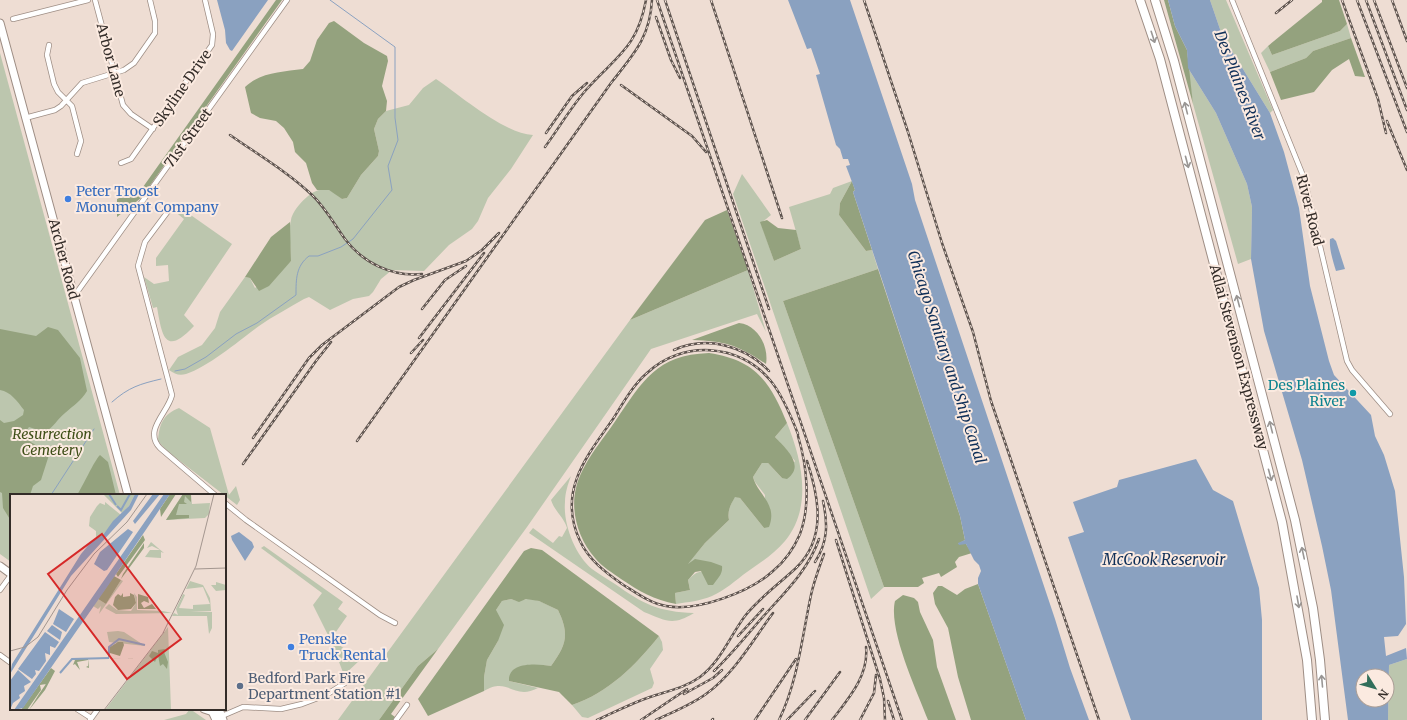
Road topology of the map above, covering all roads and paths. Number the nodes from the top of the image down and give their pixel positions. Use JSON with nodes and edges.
{"nodes":[{"id":1,"x":88,"y":0,"type":"edge"},
{"id":2,"x":95,"y":0,"type":"edge"},
{"id":3,"x":150,"y":0,"type":"edge"},
{"id":4,"x":204,"y":0,"type":"edge"},
{"id":5,"x":287,"y":0,"type":"edge"},
{"id":6,"x":1140,"y":0,"type":"edge"},
{"id":7,"x":1155,"y":0,"type":"edge"},
{"id":8,"x":1232,"y":0,"type":"edge"},
{"id":9,"x":13,"y":19,"type":"dead end"},
{"id":10,"x":0,"y":23,"type":"edge"},
{"id":11,"x":49,"y":45,"type":"dead end"},
{"id":12,"x":114,"y":73,"type":"junction"},
{"id":13,"x":67,"y":100,"type":"junction"},
{"id":14,"x":25,"y":118,"type":"junction"},
{"id":15,"x":153,"y":129,"type":"junction"},
{"id":16,"x":77,"y":154,"type":"dead end"},
{"id":17,"x":121,"y":163,"type":"dead end"},
{"id":18,"x":169,"y":210,"type":"dead end"},
{"id":19,"x":75,"y":295,"type":"junction"},
{"id":20,"x":1390,"y":414,"type":"dead end"},
{"id":21,"x":128,"y":494,"type":"edge"},
{"id":22,"x":214,"y":494,"type":"edge"},
{"id":23,"x":226,"y":504,"type":"edge"},
{"id":24,"x":0,"y":566,"type":"edge"},
{"id":25,"x":10,"y":573,"type":"edge"},
{"id":26,"x":10,"y":575,"type":"edge"},
{"id":27,"x":0,"y":590,"type":"edge"},
{"id":28,"x":395,"y":623,"type":"dead end"},
{"id":29,"x":0,"y":655,"type":"edge"},
{"id":30,"x":10,"y":662,"type":"edge"},
{"id":31,"x":345,"y":683,"type":"dead end"},
{"id":32,"x":407,"y":705,"type":"dead end"},
{"id":33,"x":78,"y":710,"type":"edge"},
{"id":34,"x":97,"y":710,"type":"edge"},
{"id":35,"x":214,"y":710,"type":"edge"},
{"id":36,"x":90,"y":719,"type":"edge"},
{"id":37,"x":220,"y":719,"type":"edge"},
{"id":38,"x":396,"y":720,"type":"edge"},
{"id":39,"x":1312,"y":720,"type":"edge"},
{"id":40,"x":1325,"y":720,"type":"edge"}],
"edges":[{"from":1,"to":9,"type":"street"},
{"from":2,"to":12,"type":"street","name":"Arbor Lane"},
{"from":3,"to":12,"type":"street"},
{"from":4,"to":15,"type":"street","name":"Skyline Drive"},
{"from":5,"to":19,"type":"street","name":"71st Street"},
{"from":6,"to":39,"type":"highway","name":"Adlai Stevenson Expressway","one_way":true},
{"from":40,"to":7,"type":"highway","name":"Adlai Stevenson Expressway","one_way":true},
{"from":8,"to":20,"type":"street","name":"River Road"},
{"from":10,"to":14,"type":"main road","name":"Archer Road"},
{"from":11,"to":13,"type":"street"},
{"from":12,"to":13,"type":"street"},
{"from":12,"to":15,"type":"street","name":"Arbor Lane"},
{"from":13,"to":14,"type":"street"},
{"from":13,"to":16,"type":"street"},
{"from":14,"to":19,"type":"main road","name":"Archer Road"},
{"from":15,"to":17,"type":"street","name":"Skyline Drive"},
{"from":18,"to":22,"type":"street"},
{"from":19,"to":21,"type":"main road","name":"Archer Road"},
{"from":23,"to":28,"type":"street"},
{"from":24,"to":25,"type":"main road"},
{"from":26,"to":27,"type":"street"},
{"from":29,"to":30,"type":"street"},
{"from":31,"to":37,"type":"street"},
{"from":32,"to":38,"type":"street"},
{"from":33,"to":36,"type":"street"},
{"from":34,"to":36,"type":"street"},
{"from":35,"to":37,"type":"main road"}]}
